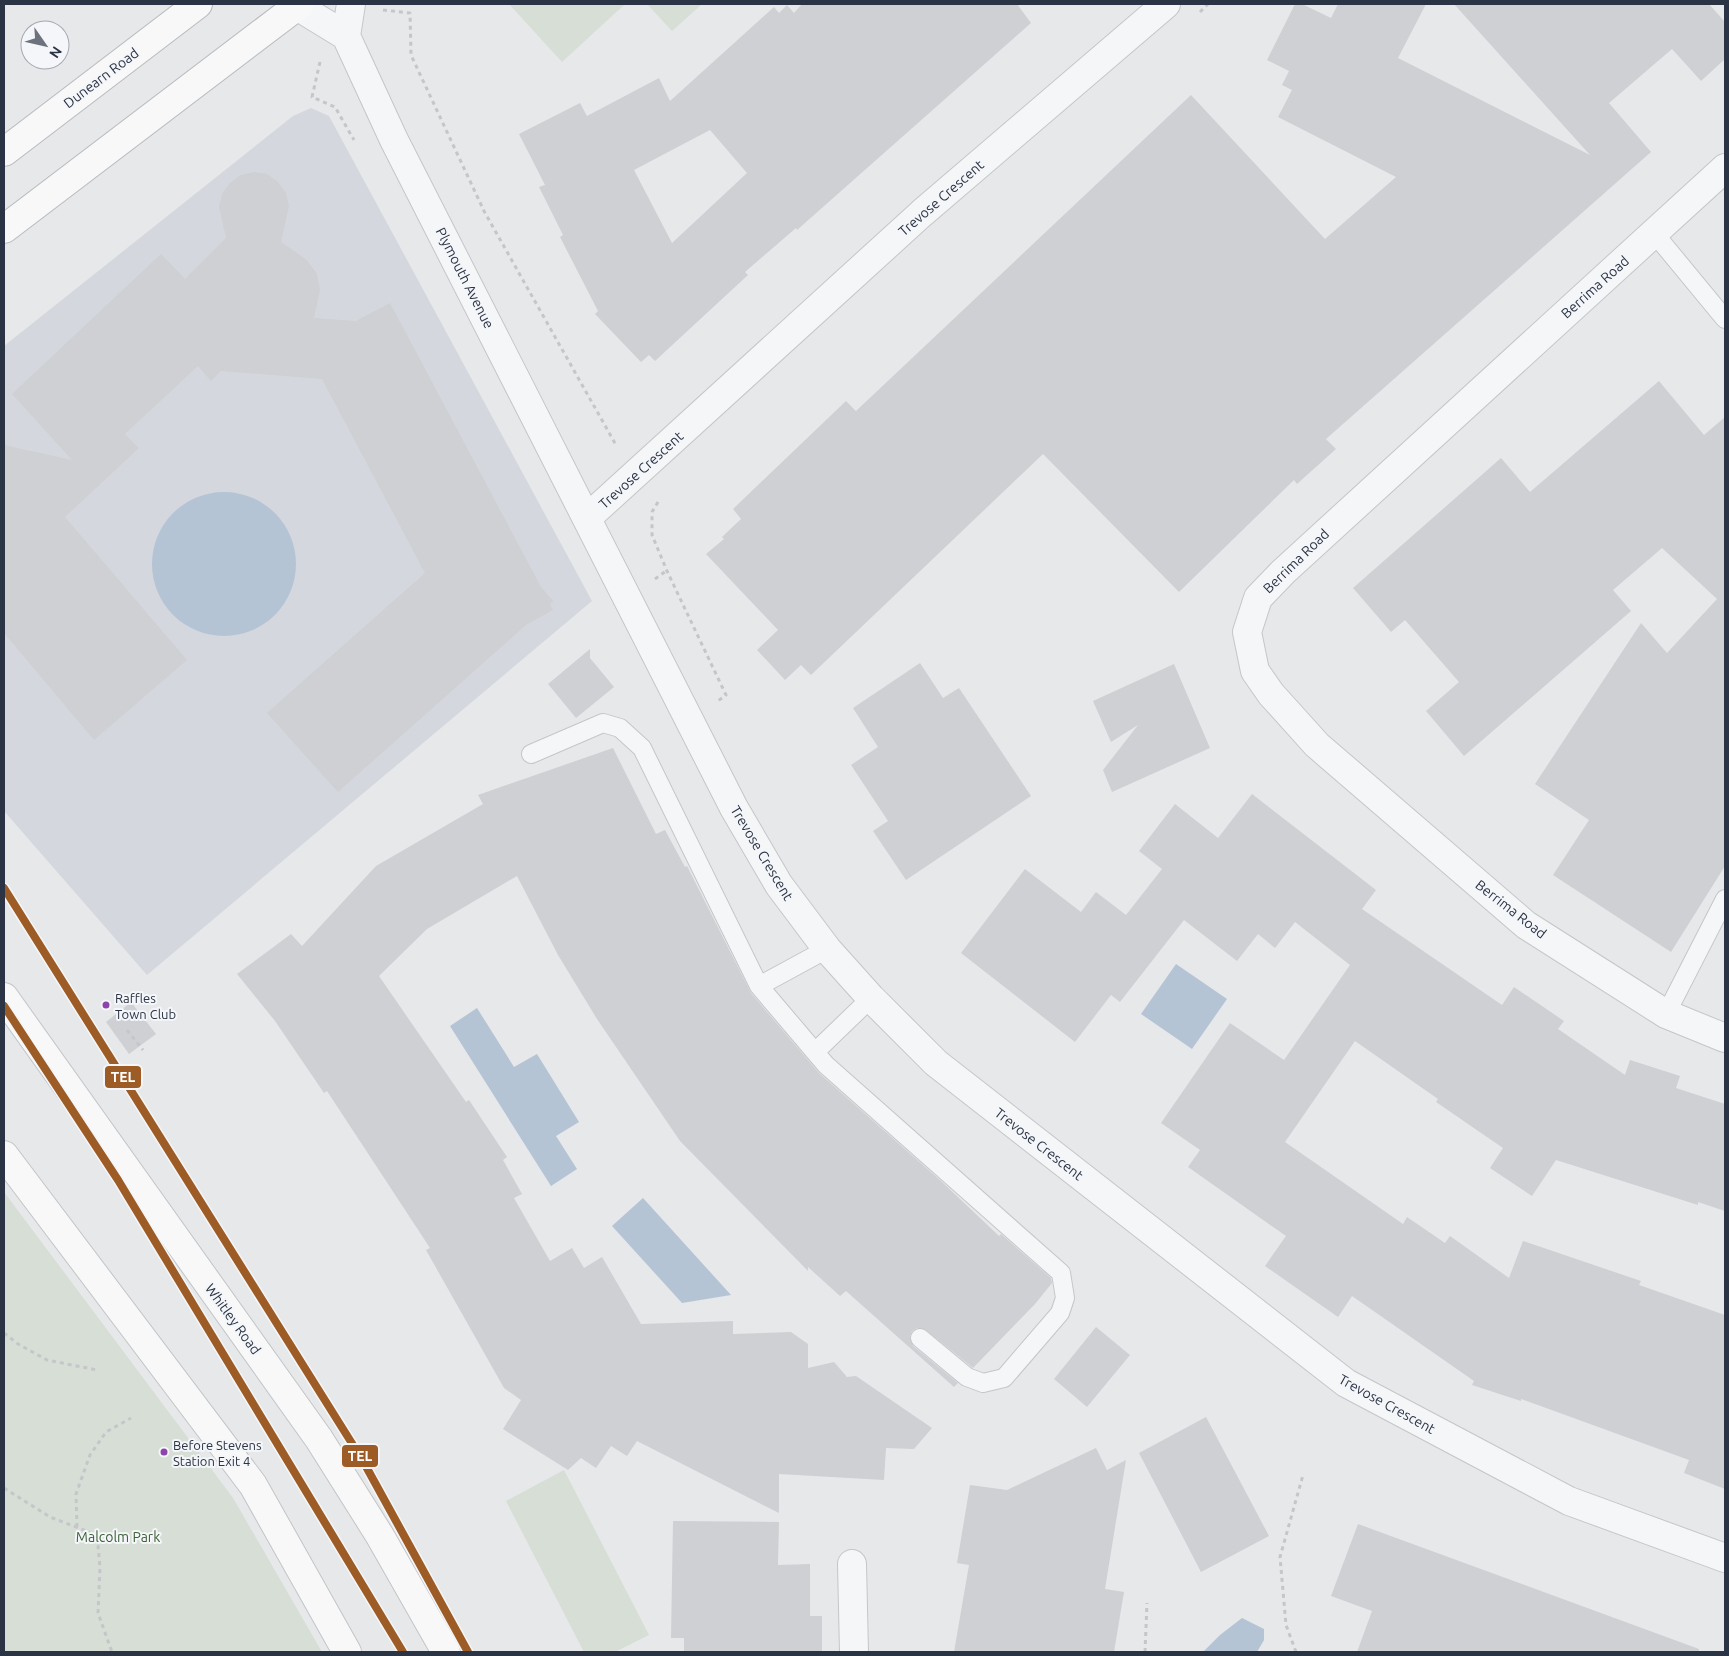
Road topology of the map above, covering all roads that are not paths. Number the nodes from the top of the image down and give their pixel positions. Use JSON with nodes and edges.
{"nodes":[{"id":1,"x":198,"y":4,"type":"edge"},
{"id":2,"x":351,"y":4,"type":"edge"},
{"id":3,"x":1166,"y":4,"type":"edge"},
{"id":4,"x":298,"y":5,"type":"edge"},
{"id":5,"x":346,"y":36,"type":"junction"},
{"id":6,"x":4,"y":152,"type":"edge"},
{"id":7,"x":1725,"y":168,"type":"edge"},
{"id":8,"x":4,"y":229,"type":"edge"},
{"id":9,"x":1654,"y":233,"type":"junction"},
{"id":10,"x":1725,"y":319,"type":"edge"},
{"id":11,"x":587,"y":518,"type":"junction"},
{"id":12,"x":531,"y":754,"type":"dead end"},
{"id":13,"x":1725,"y":899,"type":"edge"},
{"id":14,"x":827,"y":949,"type":"junction"},
{"id":15,"x":759,"y":986,"type":"junction"},
{"id":16,"x":4,"y":997,"type":"edge"},
{"id":17,"x":871,"y":998,"type":"junction"},
{"id":18,"x":1666,"y":1014,"type":"junction"},
{"id":19,"x":1725,"y":1038,"type":"edge"},
{"id":20,"x":815,"y":1052,"type":"junction"},
{"id":21,"x":4,"y":1155,"type":"edge"},
{"id":22,"x":920,"y":1338,"type":"dead end"},
{"id":23,"x":1725,"y":1558,"type":"edge"},
{"id":24,"x":852,"y":1564,"type":"dead end"},
{"id":25,"x":347,"y":1652,"type":"edge"},
{"id":26,"x":446,"y":1652,"type":"edge"},
{"id":27,"x":854,"y":1652,"type":"edge"}],
"edges":[{"from":1,"to":6,"type":"main road","name":"Dunearn Road"},
{"from":2,"to":5,"type":"street"},
{"from":3,"to":11,"type":"street","name":"Trevose Crescent"},
{"from":4,"to":5,"type":"street"},
{"from":4,"to":8,"type":"main road"},
{"from":5,"to":11,"type":"street","name":"Plymouth Avenue"},
{"from":7,"to":9,"type":"street","name":"Berrima Road"},
{"from":9,"to":10,"type":"lane"},
{"from":9,"to":18,"type":"street","name":"Berrima Road"},
{"from":11,"to":14,"type":"street","name":"Trevose Crescent"},
{"from":12,"to":15,"type":"lane"},
{"from":13,"to":18,"type":"lane"},
{"from":14,"to":15,"type":"lane"},
{"from":14,"to":17,"type":"street","name":"Trevose Crescent"},
{"from":15,"to":20,"type":"lane"},
{"from":16,"to":26,"type":"main road","name":"Whitley Road"},
{"from":17,"to":20,"type":"lane"},
{"from":17,"to":23,"type":"street","name":"Trevose Crescent"},
{"from":18,"to":19,"type":"street","name":"Berrima Road"},
{"from":20,"to":22,"type":"lane"},
{"from":21,"to":25,"type":"main road"},
{"from":24,"to":27,"type":"street"}]}
